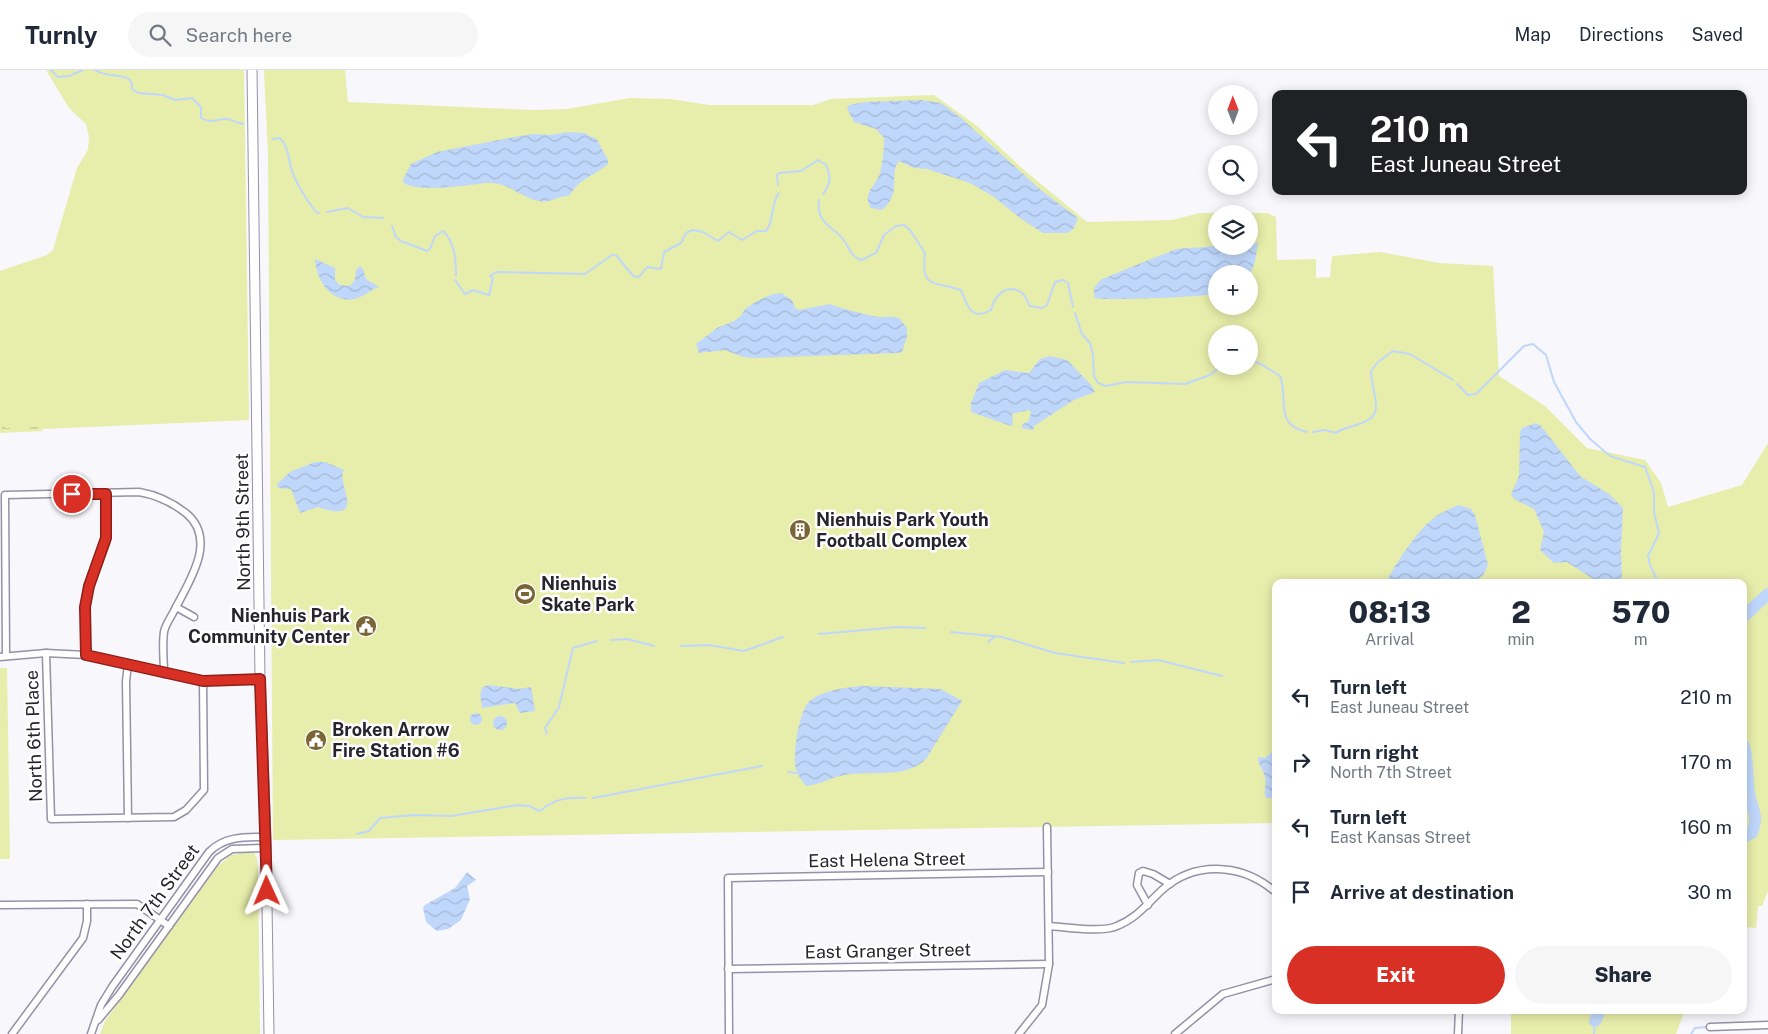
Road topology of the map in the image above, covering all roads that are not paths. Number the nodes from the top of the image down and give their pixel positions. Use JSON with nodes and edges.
{"nodes":[{"id":1,"x":252,"y":70,"type":"edge"},
{"id":2,"x":106,"y":494,"type":"junction"},
{"id":3,"x":176,"y":607,"type":"junction"},
{"id":4,"x":194,"y":617,"type":"dead end"},
{"id":5,"x":46,"y":653,"type":"junction"},
{"id":6,"x":86,"y":655,"type":"junction"},
{"id":7,"x":3,"y":656,"type":"edge"},
{"id":8,"x":128,"y":664,"type":"junction"},
{"id":9,"x":164,"y":674,"type":"junction"},
{"id":10,"x":260,"y":679,"type":"junction"},
{"id":11,"x":203,"y":681,"type":"junction"},
{"id":12,"x":128,"y":818,"type":"junction"},
{"id":13,"x":1047,"y":827,"type":"dead end"},
{"id":14,"x":266,"y":837,"type":"junction"},
{"id":15,"x":266,"y":848,"type":"junction"},
{"id":16,"x":1048,"y":872,"type":"junction"},
{"id":17,"x":1170,"y":884,"type":"junction"},
{"id":18,"x":1272,"y":888,"type":"edge"},
{"id":19,"x":87,"y":904,"type":"junction"},
{"id":20,"x":0,"y":905,"type":"edge"},
{"id":21,"x":1148,"y":905,"type":"junction"},
{"id":22,"x":160,"y":919,"type":"junction"},
{"id":23,"x":169,"y":926,"type":"junction"},
{"id":24,"x":1049,"y":926,"type":"junction"},
{"id":25,"x":1049,"y":964,"type":"junction"},
{"id":26,"x":728,"y":969,"type":"junction"},
{"id":27,"x":1272,"y":980,"type":"edge"},
{"id":28,"x":1459,"y":1014,"type":"edge"},
{"id":29,"x":96,"y":1022,"type":"junction"},
{"id":30,"x":1768,"y":1025,"type":"edge"},
{"id":31,"x":1710,"y":1027,"type":"dead end"},
{"id":32,"x":12,"y":1034,"type":"edge"},
{"id":33,"x":91,"y":1034,"type":"edge"},
{"id":34,"x":269,"y":1034,"type":"edge"},
{"id":35,"x":729,"y":1034,"type":"edge"},
{"id":36,"x":1019,"y":1034,"type":"edge"},
{"id":37,"x":1175,"y":1034,"type":"edge"},
{"id":38,"x":1458,"y":1034,"type":"edge"}],
"edges":[{"from":1,"to":10,"type":"main road","name":"North 9th Street"},
{"from":2,"to":3,"type":"street"},
{"from":2,"to":6,"type":"street"},
{"from":2,"to":7,"type":"street"},
{"from":3,"to":4,"type":"street"},
{"from":3,"to":9,"type":"street"},
{"from":5,"to":6,"type":"street"},
{"from":5,"to":7,"type":"street"},
{"from":5,"to":12,"type":"street","name":"North 6th Place"},
{"from":6,"to":8,"type":"street"},
{"from":8,"to":9,"type":"street"},
{"from":8,"to":12,"type":"street"},
{"from":9,"to":11,"type":"street"},
{"from":10,"to":11,"type":"street"},
{"from":10,"to":14,"type":"main road","name":"North 9th Street"},
{"from":11,"to":12,"type":"street"},
{"from":13,"to":16,"type":"street"},
{"from":14,"to":15,"type":"main road","name":"North 9th Street"},
{"from":14,"to":22,"type":"street","name":"North 7th Street"},
{"from":15,"to":23,"type":"street","name":"North 7th Street"},
{"from":15,"to":34,"type":"main road","name":"North 9th Street"},
{"from":16,"to":24,"type":"street"},
{"from":16,"to":26,"type":"street","name":"East Helena Street"},
{"from":17,"to":18,"type":"street"},
{"from":17,"to":21,"type":"street"},
{"from":17,"to":21,"type":"street"},
{"from":19,"to":20,"type":"street"},
{"from":19,"to":22,"type":"street"},
{"from":19,"to":32,"type":"street"},
{"from":21,"to":24,"type":"street"},
{"from":22,"to":23,"type":"street"},
{"from":22,"to":29,"type":"street","name":"North 7th Street"},
{"from":23,"to":29,"type":"street","name":"North 7th Street"},
{"from":24,"to":25,"type":"street"},
{"from":25,"to":26,"type":"street","name":"East Granger Street"},
{"from":25,"to":36,"type":"street"},
{"from":26,"to":35,"type":"street"},
{"from":27,"to":37,"type":"street"},
{"from":28,"to":38,"type":"street"},
{"from":29,"to":33,"type":"street","name":"North 7th Street"},
{"from":30,"to":31,"type":"street"}]}
